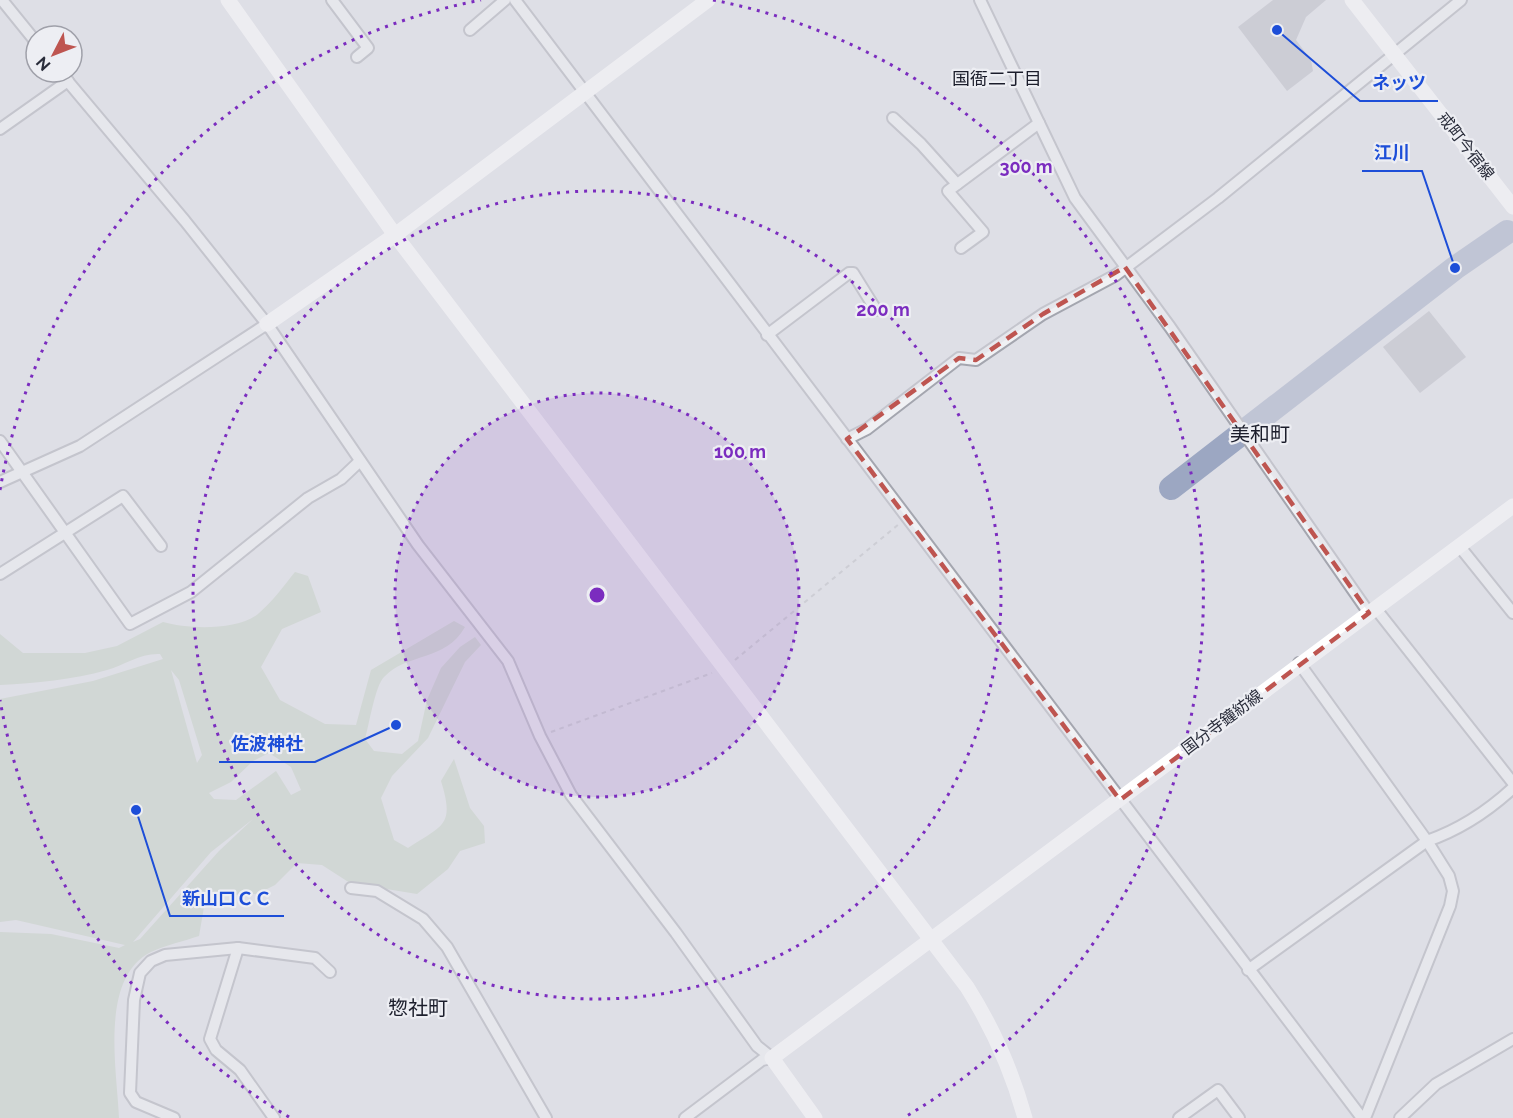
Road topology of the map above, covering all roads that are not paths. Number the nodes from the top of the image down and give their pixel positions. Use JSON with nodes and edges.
{"nodes":[{"id":1,"x":2,"y":0,"type":"edge"},
{"id":2,"x":228,"y":0,"type":"edge"},
{"id":3,"x":332,"y":0,"type":"edge"},
{"id":4,"x":506,"y":0,"type":"edge"},
{"id":5,"x":515,"y":0,"type":"edge"},
{"id":6,"x":708,"y":0,"type":"edge"},
{"id":7,"x":980,"y":0,"type":"edge"},
{"id":8,"x":1352,"y":0,"type":"edge"},
{"id":9,"x":1461,"y":0,"type":"edge"},
{"id":10,"x":24,"y":27,"type":"edge"},
{"id":11,"x":470,"y":30,"type":"dead end"},
{"id":12,"x":1394,"y":54,"type":"junction"},
{"id":13,"x":357,"y":57,"type":"dead end"},
{"id":14,"x":64,"y":84,"type":"edge"},
{"id":15,"x":71,"y":84,"type":"edge"},
{"id":16,"x":586,"y":91,"type":"junction"},
{"id":17,"x":893,"y":118,"type":"dead end"},
{"id":18,"x":1039,"y":123,"type":"junction"},
{"id":19,"x":0,"y":129,"type":"edge"},
{"id":20,"x":957,"y":184,"type":"junction"},
{"id":21,"x":1513,"y":207,"type":"edge"},
{"id":22,"x":394,"y":235,"type":"junction"},
{"id":23,"x":961,"y":248,"type":"dead end"},
{"id":24,"x":1125,"y":267,"type":"junction"},
{"id":25,"x":876,"y":310,"type":"dead end"},
{"id":26,"x":267,"y":324,"type":"junction"},
{"id":27,"x":768,"y":335,"type":"junction"},
{"id":28,"x":847,"y":439,"type":"junction"},
{"id":29,"x":0,"y":441,"type":"edge"},
{"id":30,"x":360,"y":461,"type":"junction"},
{"id":31,"x":22,"y":474,"type":"junction"},
{"id":32,"x":0,"y":482,"type":"edge"},
{"id":33,"x":1513,"y":506,"type":"edge"},
{"id":34,"x":65,"y":530,"type":"junction"},
{"id":35,"x":161,"y":546,"type":"dead end"},
{"id":36,"x":1460,"y":547,"type":"junction"},
{"id":37,"x":0,"y":574,"type":"edge"},
{"id":38,"x":1373,"y":611,"type":"junction"},
{"id":39,"x":1513,"y":613,"type":"edge"},
{"id":40,"x":1299,"y":663,"type":"junction"},
{"id":41,"x":1513,"y":783,"type":"edge"},
{"id":42,"x":1513,"y":788,"type":"edge"},
{"id":43,"x":1120,"y":800,"type":"junction"},
{"id":44,"x":1427,"y":841,"type":"junction"},
{"id":45,"x":351,"y":888,"type":"dead end"},
{"id":46,"x":932,"y":939,"type":"junction"},
{"id":47,"x":238,"y":948,"type":"junction"},
{"id":48,"x":1248,"y":970,"type":"junction"},
{"id":49,"x":330,"y":972,"type":"dead end"},
{"id":50,"x":1513,"y":1039,"type":"edge"},
{"id":51,"x":772,"y":1058,"type":"junction"},
{"id":52,"x":174,"y":1118,"type":"edge"},
{"id":53,"x":274,"y":1118,"type":"edge"},
{"id":54,"x":546,"y":1118,"type":"edge"},
{"id":55,"x":685,"y":1118,"type":"edge"},
{"id":56,"x":815,"y":1118,"type":"edge"},
{"id":57,"x":1025,"y":1118,"type":"edge"},
{"id":58,"x":1179,"y":1118,"type":"edge"},
{"id":59,"x":1239,"y":1118,"type":"edge"},
{"id":60,"x":1364,"y":1118,"type":"edge"},
{"id":61,"x":1400,"y":1118,"type":"edge"}],
"edges":[{"from":1,"to":10,"type":"street"},
{"from":2,"to":22,"type":"street"},
{"from":3,"to":13,"type":"street"},
{"from":4,"to":11,"type":"street"},
{"from":5,"to":16,"type":"street"},
{"from":6,"to":16,"type":"street"},
{"from":7,"to":18,"type":"street"},
{"from":8,"to":12,"type":"street","name":"戒町今宿線"},
{"from":9,"to":12,"type":"street"},
{"from":12,"to":21,"type":"street","name":"戒町今宿線"},
{"from":12,"to":24,"type":"street"},
{"from":14,"to":19,"type":"street"},
{"from":15,"to":26,"type":"street"},
{"from":16,"to":22,"type":"street"},
{"from":16,"to":27,"type":"street"},
{"from":17,"to":20,"type":"street"},
{"from":18,"to":20,"type":"street"},
{"from":18,"to":24,"type":"street"},
{"from":20,"to":23,"type":"street"},
{"from":22,"to":26,"type":"street"},
{"from":22,"to":46,"type":"street"},
{"from":24,"to":28,"type":"street"},
{"from":24,"to":38,"type":"street"},
{"from":25,"to":27,"type":"street"},
{"from":26,"to":30,"type":"street"},
{"from":26,"to":31,"type":"street"},
{"from":27,"to":28,"type":"street"},
{"from":28,"to":43,"type":"street"},
{"from":29,"to":31,"type":"street"},
{"from":30,"to":34,"type":"street"},
{"from":30,"to":51,"type":"street"},
{"from":31,"to":32,"type":"street"},
{"from":31,"to":34,"type":"street"},
{"from":33,"to":36,"type":"street","name":"国分寺鐘紡線"},
{"from":34,"to":35,"type":"street"},
{"from":34,"to":37,"type":"street"},
{"from":36,"to":38,"type":"street","name":"国分寺鐘紡線"},
{"from":36,"to":39,"type":"street"},
{"from":38,"to":40,"type":"street","name":"国分寺鐘紡線"},
{"from":38,"to":41,"type":"street"},
{"from":40,"to":43,"type":"street","name":"国分寺鐘紡線"},
{"from":40,"to":44,"type":"street"},
{"from":42,"to":44,"type":"street"},
{"from":43,"to":46,"type":"street","name":"国分寺鐘紡線"},
{"from":43,"to":48,"type":"street"},
{"from":44,"to":48,"type":"street"},
{"from":44,"to":60,"type":"street"},
{"from":45,"to":54,"type":"street"},
{"from":46,"to":51,"type":"street","name":"国分寺鐘紡線"},
{"from":46,"to":57,"type":"street"},
{"from":47,"to":49,"type":"street"},
{"from":47,"to":52,"type":"street"},
{"from":47,"to":53,"type":"street"},
{"from":48,"to":60,"type":"street"},
{"from":50,"to":61,"type":"street"},
{"from":51,"to":55,"type":"street"},
{"from":51,"to":56,"type":"street"},
{"from":58,"to":59,"type":"street"}]}
